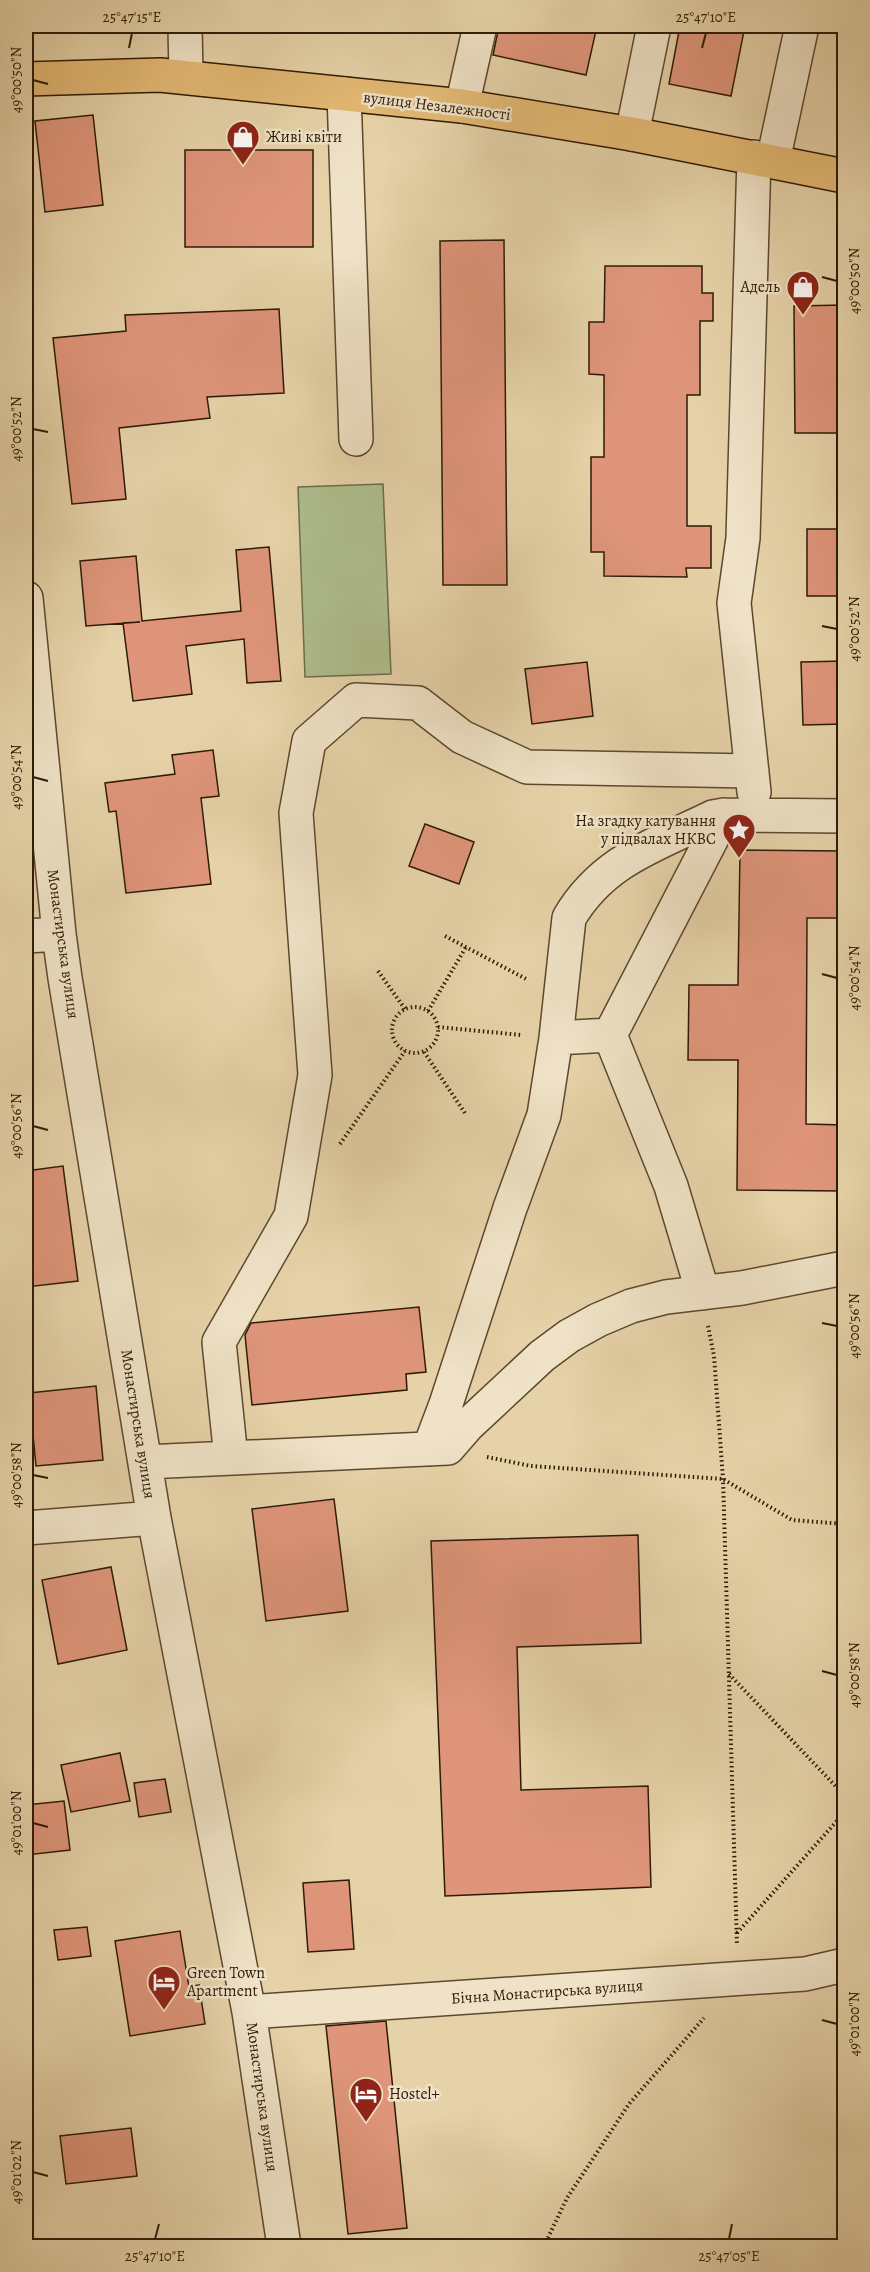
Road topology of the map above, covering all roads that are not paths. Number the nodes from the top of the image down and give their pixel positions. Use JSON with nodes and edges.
{"nodes":[{"id":1,"x":185,"y":26,"type":"edge"},
{"id":2,"x":480,"y":26,"type":"edge"},
{"id":3,"x":654,"y":26,"type":"edge"},
{"id":4,"x":802,"y":26,"type":"edge"},
{"id":5,"x":186,"y":77,"type":"junction"},
{"id":6,"x":26,"y":79,"type":"edge"},
{"id":7,"x":344,"y":94,"type":"junction"},
{"id":8,"x":462,"y":106,"type":"junction"},
{"id":9,"x":632,"y":134,"type":"junction"},
{"id":10,"x":764,"y":159,"type":"junction"},
{"id":11,"x":844,"y":176,"type":"edge"},
{"id":12,"x":356,"y":439,"type":"dead end"},
{"id":13,"x":26,"y":597,"type":"edge"},
{"id":14,"x":752,"y":771,"type":"junction"},
{"id":15,"x":724,"y":815,"type":"junction"},
{"id":16,"x":756,"y":816,"type":"junction"},
{"id":17,"x":844,"y":816,"type":"edge"},
{"id":18,"x":59,"y":934,"type":"junction"},
{"id":19,"x":26,"y":936,"type":"edge"},
{"id":20,"x":610,"y":1035,"type":"junction"},
{"id":21,"x":556,"y":1038,"type":"junction"},
{"id":22,"x":844,"y":1268,"type":"edge"},
{"id":23,"x":703,"y":1293,"type":"junction"},
{"id":24,"x":439,"y":1449,"type":"junction"},
{"id":25,"x":231,"y":1458,"type":"junction"},
{"id":26,"x":145,"y":1462,"type":"junction"},
{"id":27,"x":154,"y":1518,"type":"junction"},
{"id":28,"x":26,"y":1528,"type":"edge"},
{"id":29,"x":844,"y":1965,"type":"edge"},
{"id":30,"x":249,"y":2012,"type":"junction"},
{"id":31,"x":284,"y":2247,"type":"edge"}],
"edges":[{"from":1,"to":5,"type":"street"},
{"from":2,"to":8,"type":"street"},
{"from":3,"to":9,"type":"street"},
{"from":4,"to":10,"type":"street"},
{"from":5,"to":6,"type":"main road","name":"вулиця Незалежності"},
{"from":5,"to":7,"type":"main road","name":"вулиця Незалежності"},
{"from":7,"to":8,"type":"main road","name":"вулиця Незалежності"},
{"from":7,"to":12,"type":"street"},
{"from":8,"to":9,"type":"main road","name":"вулиця Незалежності"},
{"from":9,"to":10,"type":"main road","name":"вулиця Незалежності"},
{"from":10,"to":11,"type":"main road","name":"вулиця Незалежності"},
{"from":10,"to":14,"type":"street"},
{"from":13,"to":18,"type":"street","name":"Монастирська вулиця"},
{"from":14,"to":16,"type":"street"},
{"from":14,"to":25,"type":"street"},
{"from":15,"to":16,"type":"street"},
{"from":15,"to":20,"type":"street"},
{"from":15,"to":21,"type":"street"},
{"from":16,"to":17,"type":"street"},
{"from":18,"to":19,"type":"street"},
{"from":18,"to":26,"type":"street","name":"Монастирська вулиця"},
{"from":20,"to":21,"type":"street"},
{"from":20,"to":23,"type":"street"},
{"from":21,"to":24,"type":"street"},
{"from":22,"to":23,"type":"street"},
{"from":23,"to":24,"type":"street"},
{"from":24,"to":25,"type":"street"},
{"from":25,"to":26,"type":"street"},
{"from":26,"to":27,"type":"street","name":"Монастирська вулиця"},
{"from":27,"to":28,"type":"street"},
{"from":27,"to":30,"type":"street","name":"Монастирська вулиця"},
{"from":29,"to":30,"type":"street","name":"Бічна Монастирська вулиця"},
{"from":30,"to":31,"type":"street","name":"Монастирська вулиця"}]}
